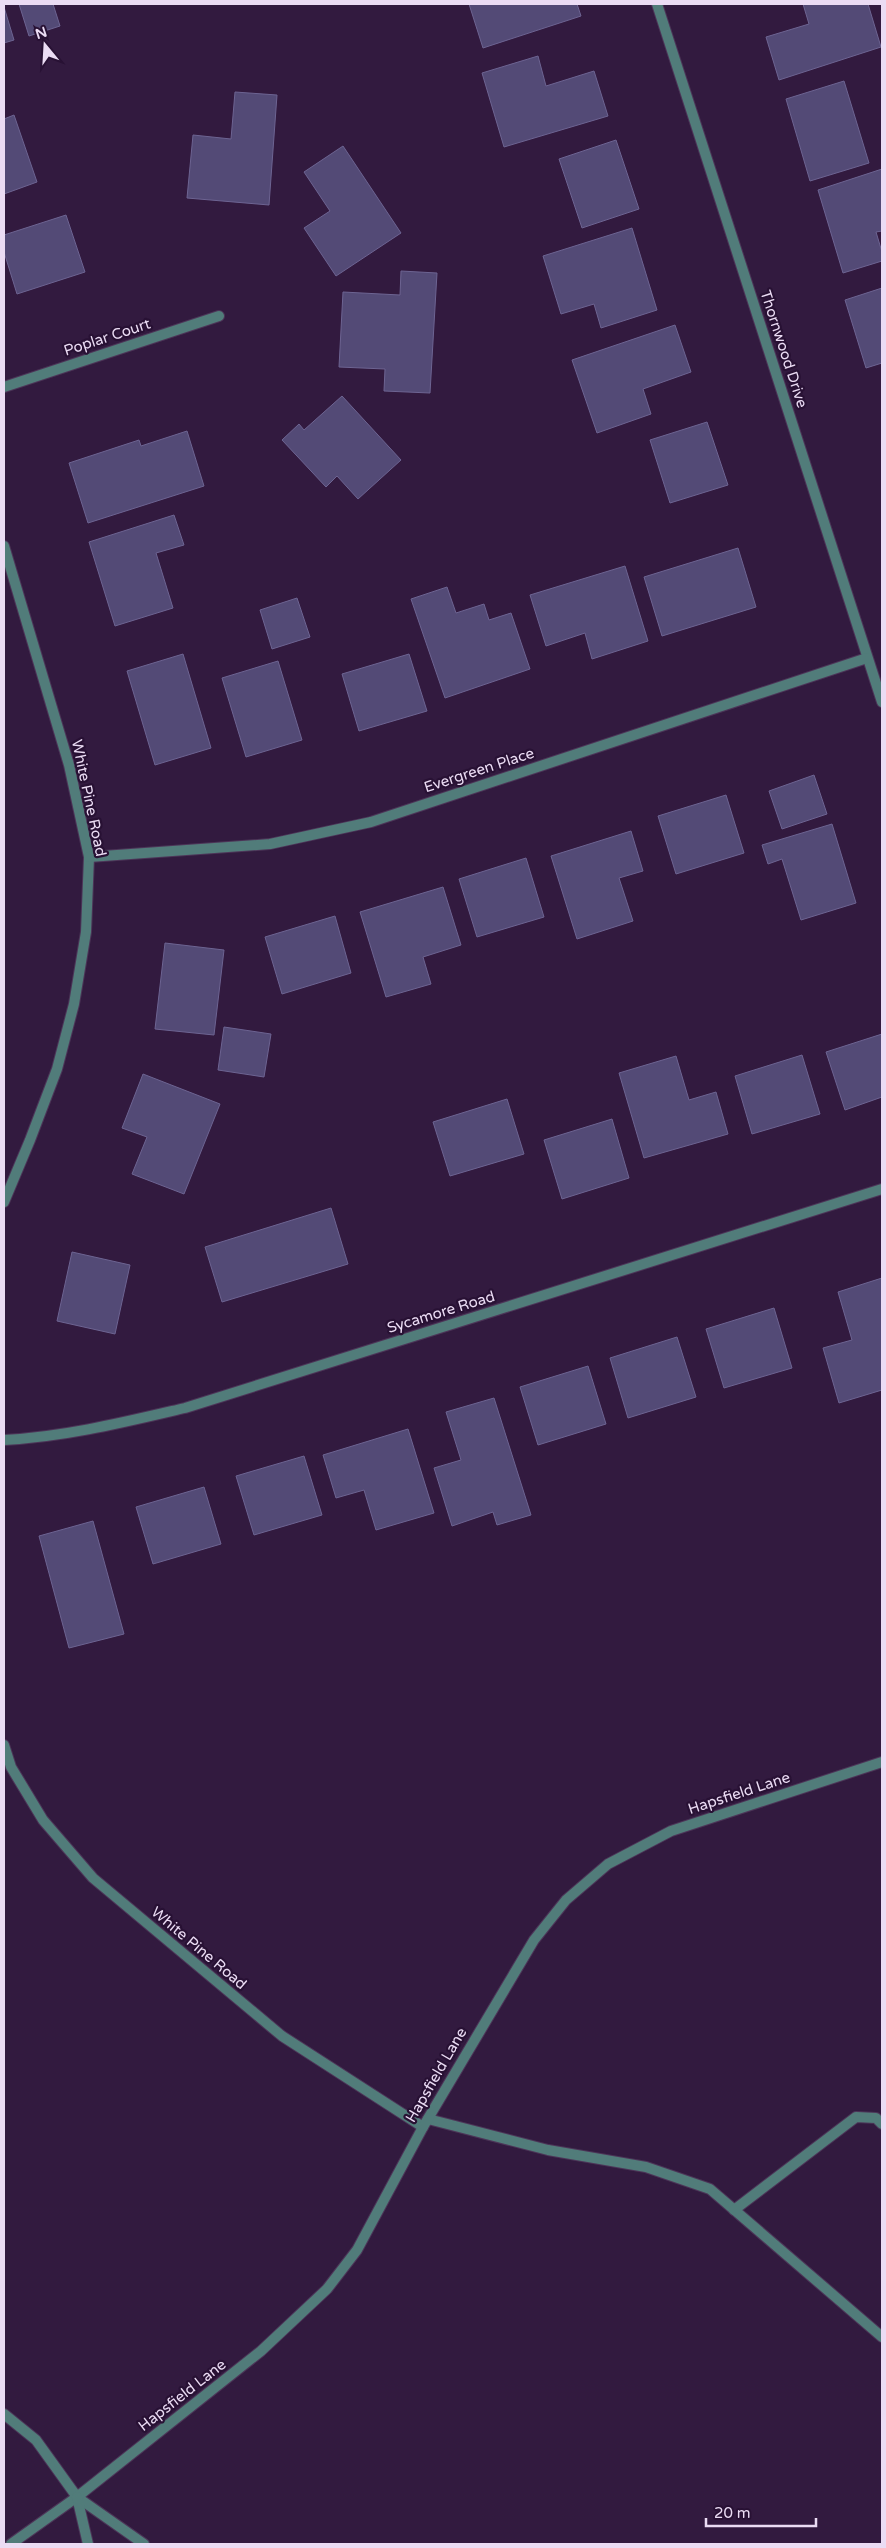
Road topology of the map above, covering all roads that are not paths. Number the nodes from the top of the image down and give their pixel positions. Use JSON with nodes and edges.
{"nodes":[{"id":1,"x":657,"y":4,"type":"edge"},
{"id":2,"x":219,"y":316,"type":"dead end"},
{"id":3,"x":4,"y":386,"type":"edge"},
{"id":4,"x":4,"y":546,"type":"edge"},
{"id":5,"x":867,"y":658,"type":"junction"},
{"id":6,"x":882,"y":702,"type":"edge"},
{"id":7,"x":89,"y":857,"type":"junction"},
{"id":8,"x":882,"y":1189,"type":"edge"},
{"id":9,"x":4,"y":1202,"type":"edge"},
{"id":10,"x":4,"y":1440,"type":"edge"},
{"id":11,"x":4,"y":1745,"type":"edge"},
{"id":12,"x":882,"y":1762,"type":"edge"},
{"id":13,"x":426,"y":2123,"type":"junction"},
{"id":14,"x":882,"y":2124,"type":"edge"},
{"id":15,"x":734,"y":2210,"type":"junction"},
{"id":16,"x":882,"y":2337,"type":"edge"},
{"id":17,"x":4,"y":2414,"type":"edge"},
{"id":18,"x":77,"y":2497,"type":"junction"},
{"id":19,"x":11,"y":2544,"type":"edge"},
{"id":20,"x":88,"y":2544,"type":"edge"},
{"id":21,"x":144,"y":2544,"type":"edge"}],
"edges":[{"from":1,"to":5,"type":"street","name":"Thornwood Drive"},
{"from":2,"to":3,"type":"street","name":"Poplar Court"},
{"from":4,"to":7,"type":"street","name":"White Pine Road"},
{"from":5,"to":6,"type":"street","name":"Thornwood Drive"},
{"from":5,"to":7,"type":"street","name":"Evergreen Place"},
{"from":7,"to":9,"type":"street","name":"White Pine Road"},
{"from":8,"to":10,"type":"street","name":"Sycamore Road"},
{"from":11,"to":13,"type":"street","name":"White Pine Road"},
{"from":12,"to":13,"type":"street","name":"Hapsfield Lane"},
{"from":13,"to":15,"type":"street","name":"White Pine Road"},
{"from":13,"to":18,"type":"street","name":"Hapsfield Lane"},
{"from":14,"to":15,"type":"street"},
{"from":15,"to":16,"type":"street","name":"White Pine Road"},
{"from":17,"to":18,"type":"street"},
{"from":18,"to":19,"type":"street","name":"Hapsfield Lane"},
{"from":18,"to":20,"type":"street"},
{"from":18,"to":21,"type":"street"}]}
